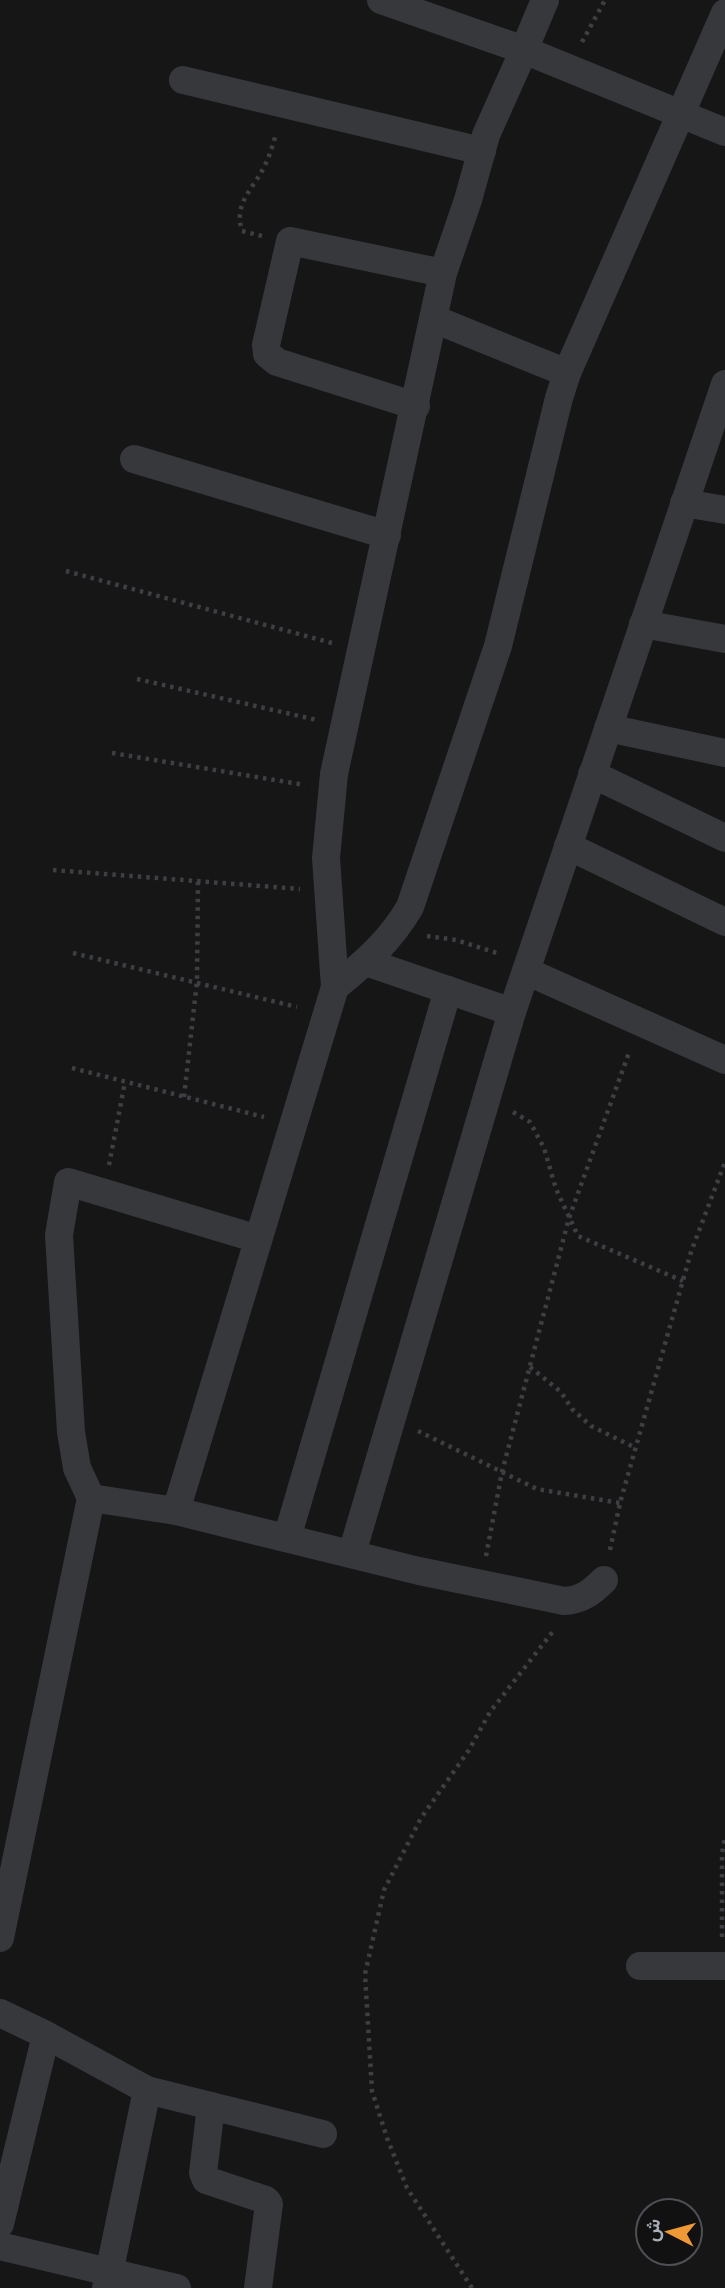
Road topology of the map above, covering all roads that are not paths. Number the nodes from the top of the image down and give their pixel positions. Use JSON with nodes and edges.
{"nodes":[{"id":1,"x":381,"y":0,"type":"edge"},
{"id":2,"x":544,"y":0,"type":"edge"},
{"id":3,"x":725,"y":13,"type":"edge"},
{"id":4,"x":524,"y":50,"type":"junction"},
{"id":5,"x":183,"y":80,"type":"dead end"},
{"id":6,"x":682,"y":114,"type":"junction"},
{"id":7,"x":725,"y":132,"type":"edge"},
{"id":8,"x":482,"y":151,"type":"junction"},
{"id":9,"x":443,"y":273,"type":"junction"},
{"id":10,"x":434,"y":319,"type":"junction"},
{"id":11,"x":568,"y":373,"type":"junction"},
{"id":12,"x":725,"y":384,"type":"edge"},
{"id":13,"x":416,"y":406,"type":"junction"},
{"id":14,"x":134,"y":459,"type":"dead end"},
{"id":15,"x":684,"y":503,"type":"junction"},
{"id":16,"x":725,"y":510,"type":"edge"},
{"id":17,"x":387,"y":535,"type":"junction"},
{"id":18,"x":643,"y":624,"type":"junction"},
{"id":19,"x":725,"y":639,"type":"edge"},
{"id":20,"x":608,"y":728,"type":"junction"},
{"id":21,"x":725,"y":753,"type":"edge"},
{"id":22,"x":592,"y":774,"type":"junction"},
{"id":23,"x":725,"y":838,"type":"edge"},
{"id":24,"x":568,"y":846,"type":"junction"},
{"id":25,"x":725,"y":922,"type":"edge"},
{"id":26,"x":366,"y":962,"type":"junction"},
{"id":27,"x":526,"y":971,"type":"junction"},
{"id":28,"x":335,"y":987,"type":"junction"},
{"id":29,"x":448,"y":990,"type":"junction"},
{"id":30,"x":512,"y":1012,"type":"junction"},
{"id":31,"x":725,"y":1060,"type":"edge"},
{"id":32,"x":258,"y":1239,"type":"junction"},
{"id":33,"x":91,"y":1498,"type":"junction"},
{"id":34,"x":176,"y":1511,"type":"junction"},
{"id":35,"x":287,"y":1538,"type":"junction"},
{"id":36,"x":352,"y":1553,"type":"junction"},
{"id":37,"x":604,"y":1580,"type":"road end"},
{"id":38,"x":0,"y":1938,"type":"edge"},
{"id":39,"x":640,"y":1966,"type":"dead end"},
{"id":40,"x":724,"y":1966,"type":"edge"},
{"id":41,"x":0,"y":2013,"type":"edge"},
{"id":42,"x":46,"y":2035,"type":"junction"},
{"id":43,"x":147,"y":2090,"type":"junction"},
{"id":44,"x":211,"y":2106,"type":"junction"},
{"id":45,"x":323,"y":2134,"type":"dead end"},
{"id":46,"x":0,"y":2224,"type":"edge"},
{"id":47,"x":0,"y":2246,"type":"edge"},
{"id":48,"x":107,"y":2280,"type":"edge"},
{"id":49,"x":177,"y":2288,"type":"edge"},
{"id":50,"x":258,"y":2288,"type":"edge"}],
"edges":[{"from":1,"to":4,"type":"street"},
{"from":2,"to":4,"type":"street"},
{"from":3,"to":6,"type":"street"},
{"from":4,"to":6,"type":"street"},
{"from":4,"to":8,"type":"street"},
{"from":5,"to":8,"type":"street"},
{"from":6,"to":7,"type":"street"},
{"from":6,"to":11,"type":"street"},
{"from":8,"to":9,"type":"street"},
{"from":9,"to":10,"type":"street"},
{"from":9,"to":13,"type":"street"},
{"from":10,"to":11,"type":"street"},
{"from":10,"to":13,"type":"street"},
{"from":11,"to":26,"type":"street"},
{"from":12,"to":15,"type":"street"},
{"from":13,"to":17,"type":"street"},
{"from":14,"to":17,"type":"street"},
{"from":15,"to":16,"type":"street"},
{"from":15,"to":18,"type":"street"},
{"from":17,"to":28,"type":"street"},
{"from":18,"to":19,"type":"street"},
{"from":18,"to":20,"type":"street"},
{"from":20,"to":21,"type":"street"},
{"from":20,"to":22,"type":"street"},
{"from":22,"to":23,"type":"street"},
{"from":22,"to":24,"type":"street"},
{"from":24,"to":25,"type":"street"},
{"from":24,"to":27,"type":"street"},
{"from":26,"to":28,"type":"street"},
{"from":26,"to":29,"type":"street"},
{"from":27,"to":30,"type":"street"},
{"from":27,"to":31,"type":"street"},
{"from":28,"to":32,"type":"street"},
{"from":29,"to":30,"type":"street"},
{"from":29,"to":35,"type":"street"},
{"from":30,"to":36,"type":"street"},
{"from":32,"to":33,"type":"street"},
{"from":32,"to":34,"type":"street"},
{"from":33,"to":34,"type":"street"},
{"from":33,"to":38,"type":"street"},
{"from":34,"to":35,"type":"street"},
{"from":35,"to":36,"type":"street"},
{"from":36,"to":37,"type":"street"},
{"from":39,"to":40,"type":"street"},
{"from":41,"to":42,"type":"street"},
{"from":42,"to":43,"type":"street"},
{"from":42,"to":46,"type":"street"},
{"from":43,"to":44,"type":"street"},
{"from":43,"to":48,"type":"street"},
{"from":44,"to":45,"type":"street"},
{"from":44,"to":50,"type":"street"},
{"from":47,"to":48,"type":"street"},
{"from":48,"to":49,"type":"street"}]}
